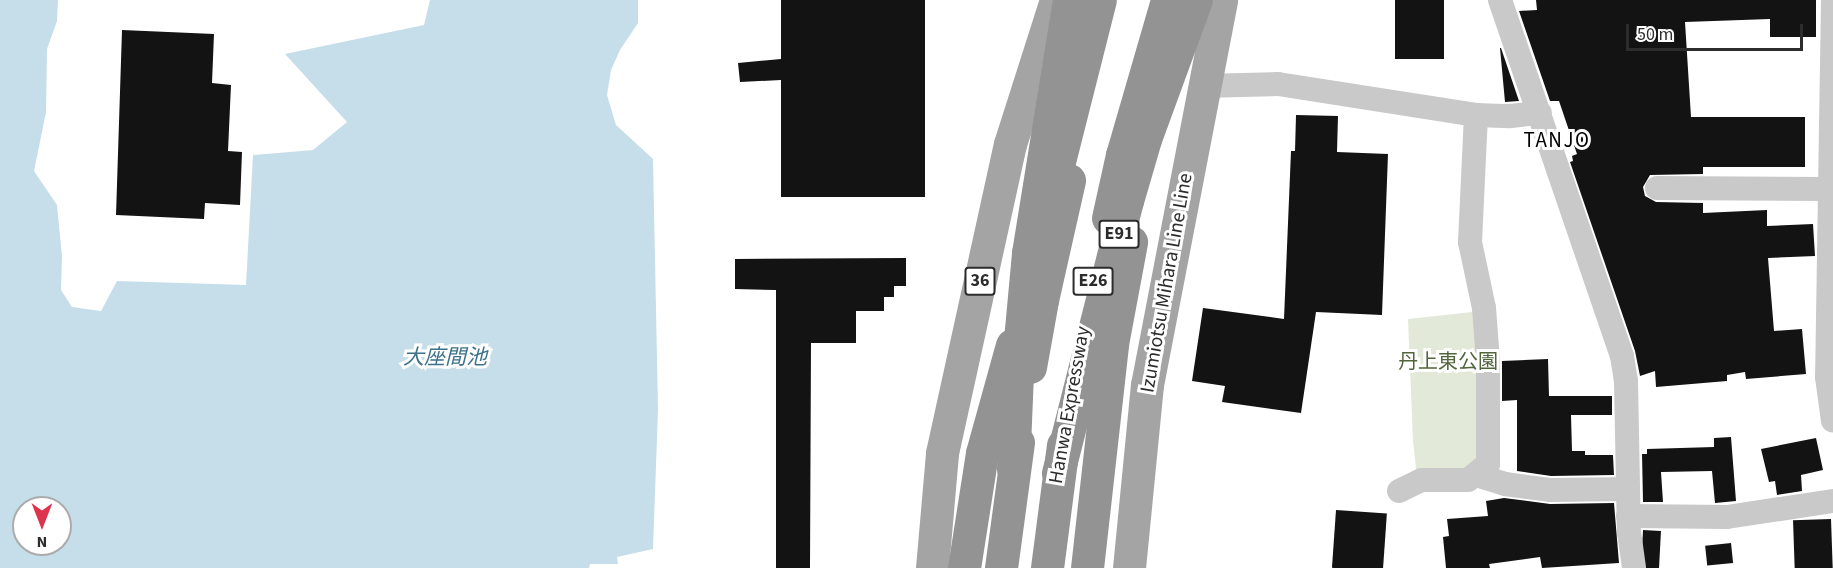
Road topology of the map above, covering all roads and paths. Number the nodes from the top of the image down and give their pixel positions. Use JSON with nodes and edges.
{"nodes":[{"id":1,"x":1056,"y":0,"type":"edge"},
{"id":2,"x":1069,"y":0,"type":"edge"},
{"id":3,"x":1100,"y":0,"type":"edge"},
{"id":4,"x":1119,"y":0,"type":"edge"},
{"id":5,"x":1167,"y":0,"type":"edge"},
{"id":6,"x":1184,"y":0,"type":"edge"},
{"id":7,"x":1196,"y":0,"type":"edge"},
{"id":8,"x":1221,"y":0,"type":"edge"},
{"id":9,"x":1500,"y":0,"type":"edge"},
{"id":10,"x":1833,"y":0,"type":"edge"},
{"id":11,"x":1203,"y":86,"type":"junction"},
{"id":12,"x":1540,"y":113,"type":"junction"},
{"id":13,"x":1476,"y":115,"type":"junction"},
{"id":14,"x":1657,"y":188,"type":"dead end"},
{"id":15,"x":1830,"y":189,"type":"junction"},
{"id":16,"x":1833,"y":421,"type":"edge"},
{"id":17,"x":1013,"y":469,"type":"junction"},
{"id":18,"x":1058,"y":473,"type":"junction"},
{"id":19,"x":1476,"y":475,"type":"junction"},
{"id":20,"x":1627,"y":489,"type":"junction"},
{"id":21,"x":1399,"y":491,"type":"dead end"},
{"id":22,"x":1833,"y":501,"type":"edge"},
{"id":23,"x":1628,"y":516,"type":"junction"},
{"id":24,"x":932,"y":568,"type":"edge"},
{"id":25,"x":964,"y":568,"type":"edge"},
{"id":26,"x":1000,"y":568,"type":"edge"},
{"id":27,"x":1047,"y":568,"type":"edge"},
{"id":28,"x":1087,"y":568,"type":"edge"},
{"id":29,"x":1129,"y":568,"type":"edge"},
{"id":30,"x":1634,"y":568,"type":"edge"}],
"edges":[{"from":1,"to":24,"type":"main road","number":"36"},
{"from":2,"to":17,"type":"highway","bridge":true},
{"from":3,"to":25,"type":"highway"},
{"from":4,"to":17,"type":"highway","number":"E26","bridge":true},
{"from":5,"to":18,"type":"highway","name":"Hanwa Expressway","number":"E26","bridge":true},
{"from":6,"to":28,"type":"highway"},
{"from":7,"to":18,"type":"highway","number":"E91","bridge":true},
{"from":8,"to":11,"type":"main road","name":"Izumiotsu Mihara Line Line"},
{"from":9,"to":12,"type":"street"},
{"from":10,"to":15,"type":"street"},
{"from":11,"to":13,"type":"street"},
{"from":11,"to":29,"type":"main road","name":"Izumiotsu Mihara Line Line"},
{"from":12,"to":13,"type":"street"},
{"from":12,"to":20,"type":"street"},
{"from":13,"to":19,"type":"street"},
{"from":14,"to":15,"type":"street"},
{"from":15,"to":16,"type":"street"},
{"from":17,"to":26,"type":"highway","number":"E26"},
{"from":18,"to":27,"type":"highway","name":"Hanwa Expressway","number":"E26"},
{"from":19,"to":20,"type":"street"},
{"from":19,"to":21,"type":"street"},
{"from":20,"to":23,"type":"street"},
{"from":22,"to":23,"type":"street"},
{"from":23,"to":30,"type":"street"}]}
